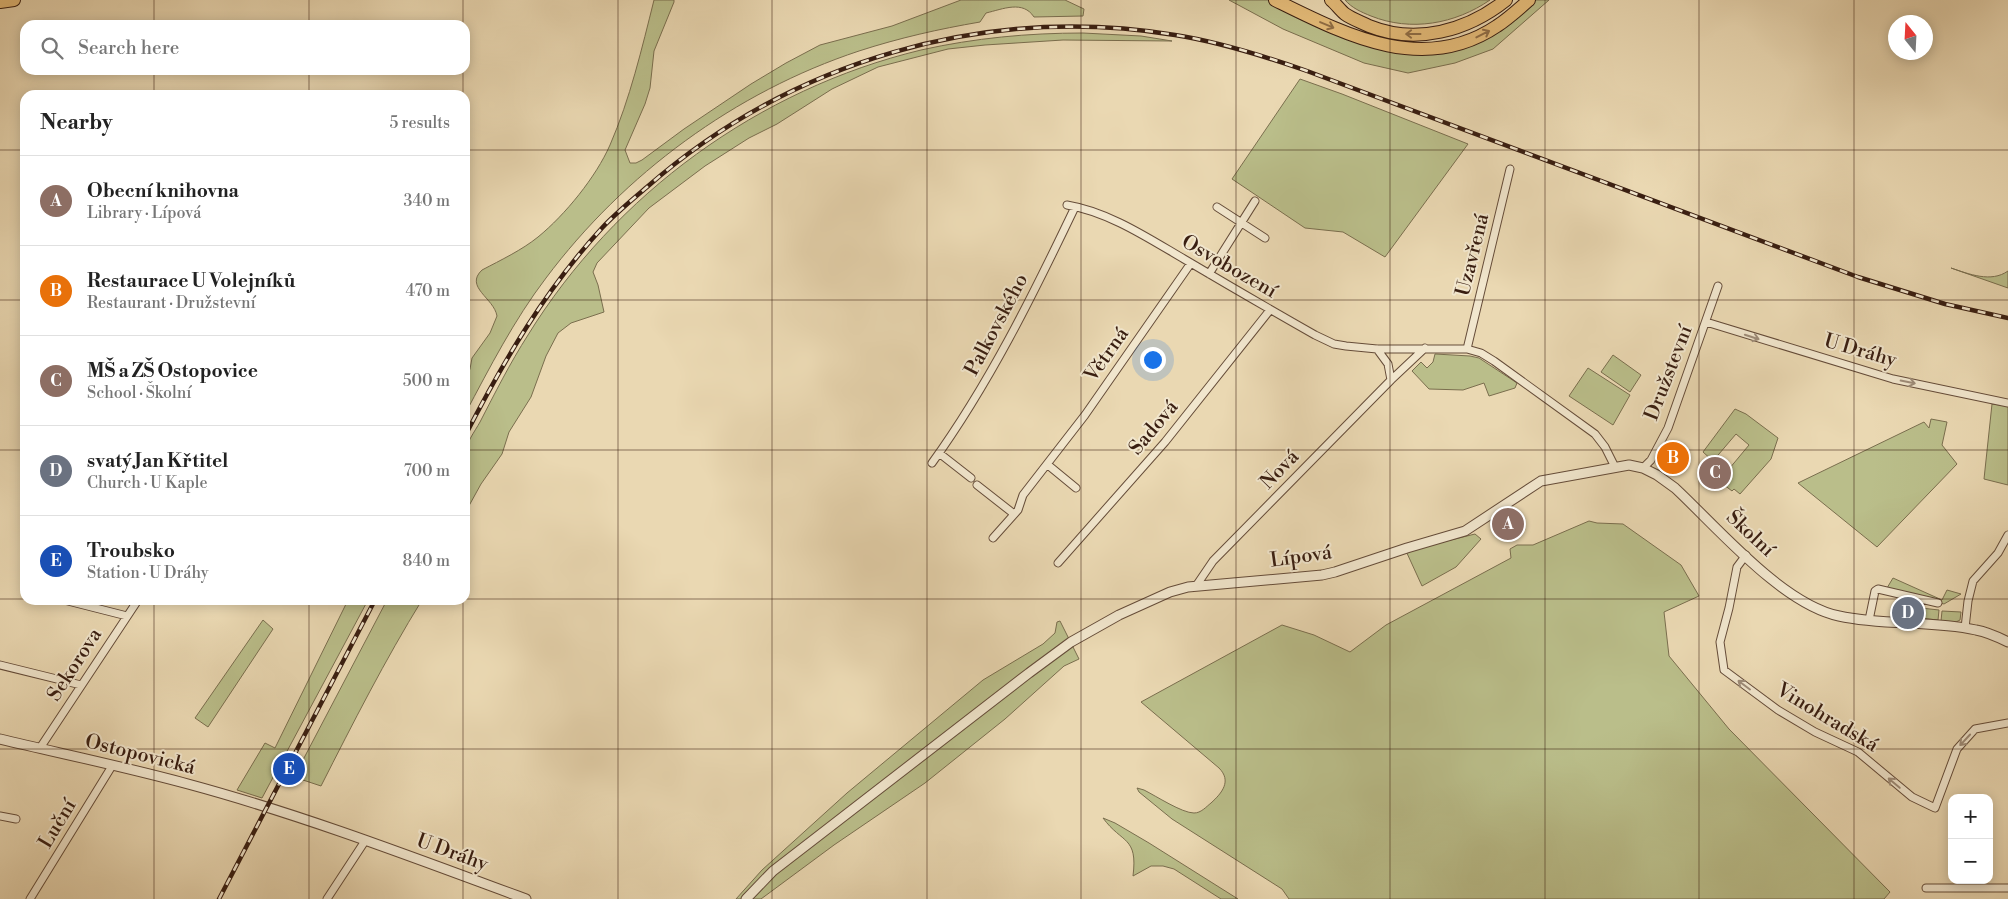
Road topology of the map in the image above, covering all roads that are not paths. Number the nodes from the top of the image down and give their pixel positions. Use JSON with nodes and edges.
{"nodes":[{"id":1,"x":14,"y":0,"type":"edge"},
{"id":2,"x":1275,"y":0,"type":"edge"},
{"id":3,"x":1331,"y":0,"type":"edge"},
{"id":4,"x":1506,"y":0,"type":"edge"},
{"id":5,"x":1529,"y":0,"type":"edge"},
{"id":6,"x":0,"y":2,"type":"edge"},
{"id":7,"x":1510,"y":168,"type":"dead end"},
{"id":8,"x":1255,"y":201,"type":"dead end"},
{"id":9,"x":1071,"y":206,"type":"joint"},
{"id":10,"x":1217,"y":206,"type":"dead end"},
{"id":11,"x":1241,"y":222,"type":"junction"},
{"id":12,"x":1265,"y":238,"type":"dead end"},
{"id":13,"x":1191,"y":263,"type":"junction"},
{"id":14,"x":1209,"y":274,"type":"junction"},
{"id":15,"x":1718,"y":286,"type":"dead end"},
{"id":16,"x":1270,"y":310,"type":"junction"},
{"id":17,"x":1706,"y":322,"type":"junction"},
{"id":18,"x":1425,"y":348,"type":"junction"},
{"id":19,"x":1467,"y":349,"type":"junction"},
{"id":20,"x":1382,"y":351,"type":"junction"},
{"id":21,"x":1393,"y":376,"type":"junction"},
{"id":22,"x":2008,"y":402,"type":"edge"},
{"id":23,"x":939,"y":454,"type":"junction"},
{"id":24,"x":932,"y":463,"type":"dead end"},
{"id":25,"x":1048,"y":465,"type":"junction"},
{"id":26,"x":1615,"y":467,"type":"junction"},
{"id":27,"x":1644,"y":468,"type":"junction"},
{"id":28,"x":1584,"y":473,"type":"joint"},
{"id":29,"x":971,"y":478,"type":"dead end"},
{"id":30,"x":977,"y":485,"type":"dead end"},
{"id":31,"x":1076,"y":488,"type":"dead end"},
{"id":32,"x":1014,"y":514,"type":"junction"},
{"id":33,"x":2008,"y":535,"type":"edge"},
{"id":34,"x":992,"y":538,"type":"dead end"},
{"id":35,"x":1746,"y":555,"type":"junction"},
{"id":36,"x":1058,"y":563,"type":"dead end"},
{"id":37,"x":1196,"y":586,"type":"junction"},
{"id":38,"x":1920,"y":599,"type":"junction"},
{"id":39,"x":1938,"y":603,"type":"dead end"},
{"id":40,"x":84,"y":605,"type":"edge"},
{"id":41,"x":135,"y":605,"type":"edge"},
{"id":42,"x":127,"y":616,"type":"junction"},
{"id":43,"x":1869,"y":620,"type":"junction"},
{"id":44,"x":1918,"y":620,"type":"dead end"},
{"id":45,"x":1965,"y":628,"type":"junction"},
{"id":46,"x":2008,"y":642,"type":"edge"},
{"id":47,"x":0,"y":665,"type":"edge"},
{"id":48,"x":81,"y":685,"type":"junction"},
{"id":49,"x":2008,"y":724,"type":"edge"},
{"id":50,"x":0,"y":739,"type":"edge"},
{"id":51,"x":40,"y":748,"type":"junction"},
{"id":52,"x":112,"y":766,"type":"junction"},
{"id":53,"x":271,"y":810,"type":"joint"},
{"id":54,"x":0,"y":816,"type":"edge"},
{"id":55,"x":16,"y":820,"type":"dead end"},
{"id":56,"x":365,"y":841,"type":"junction"},
{"id":57,"x":1926,"y":888,"type":"dead end"},
{"id":58,"x":2008,"y":888,"type":"edge"},
{"id":59,"x":30,"y":899,"type":"edge"},
{"id":60,"x":327,"y":899,"type":"edge"},
{"id":61,"x":526,"y":899,"type":"edge"},
{"id":62,"x":746,"y":899,"type":"edge"}],
"edges":[{"from":1,"to":6,"type":"highway"},
{"from":2,"to":5,"type":"highway","one_way":true},
{"from":4,"to":3,"type":"highway","one_way":true},
{"from":7,"to":19,"type":"street","name":"Uzavřená"},
{"from":8,"to":11,"type":"street"},
{"from":9,"to":13,"type":"street","name":"Osvobození"},
{"from":9,"to":23,"type":"street","name":"Palkovského"},
{"from":10,"to":11,"type":"street"},
{"from":11,"to":12,"type":"street"},
{"from":11,"to":14,"type":"street"},
{"from":13,"to":14,"type":"street","name":"Osvobození"},
{"from":13,"to":25,"type":"street","name":"Větrná"},
{"from":14,"to":16,"type":"street","name":"Osvobození"},
{"from":15,"to":17,"type":"street","name":"Družstevní"},
{"from":16,"to":20,"type":"street","name":"Osvobození"},
{"from":16,"to":36,"type":"street","name":"Sadová"},
{"from":17,"to":22,"type":"street","name":"U Dráhy","one_way":true},
{"from":17,"to":27,"type":"street","name":"Družstevní"},
{"from":18,"to":19,"type":"street","name":"Osvobození"},
{"from":18,"to":20,"type":"street","name":"Osvobození"},
{"from":18,"to":21,"type":"street","name":"Nová"},
{"from":19,"to":26,"type":"street","name":"Osvobození"},
{"from":20,"to":21,"type":"street"},
{"from":21,"to":37,"type":"street","name":"Nová"},
{"from":23,"to":24,"type":"street","name":"Palkovského"},
{"from":23,"to":29,"type":"street"},
{"from":25,"to":31,"type":"street"},
{"from":25,"to":32,"type":"street","name":"Větrná"},
{"from":26,"to":27,"type":"street","name":"Školní"},
{"from":26,"to":28,"type":"street","name":"Školní"},
{"from":27,"to":35,"type":"street","name":"Školní"},
{"from":28,"to":37,"type":"street","name":"Lípová"},
{"from":30,"to":32,"type":"street"},
{"from":32,"to":34,"type":"street","name":"Větrná"},
{"from":33,"to":45,"type":"street"},
{"from":35,"to":43,"type":"street","name":"Školní"},
{"from":49,"to":35,"type":"street","name":"Vinohradská","one_way":true},
{"from":37,"to":62,"type":"street","name":"Lípová"},
{"from":38,"to":39,"type":"street"},
{"from":38,"to":43,"type":"street"},
{"from":38,"to":44,"type":"street"},
{"from":40,"to":42,"type":"street"},
{"from":41,"to":42,"type":"street","name":"Sekorova"},
{"from":42,"to":48,"type":"street","name":"Sekorova"},
{"from":43,"to":45,"type":"street","name":"Školní"},
{"from":45,"to":46,"type":"street","name":"Školní"},
{"from":47,"to":48,"type":"street"},
{"from":48,"to":51,"type":"street","name":"Sekorova"},
{"from":50,"to":51,"type":"street","name":"Ostopovická"},
{"from":51,"to":52,"type":"street","name":"Ostopovická"},
{"from":52,"to":53,"type":"street","name":"Ostopovická"},
{"from":52,"to":59,"type":"street","name":"Luční"},
{"from":53,"to":56,"type":"street","name":"U Dráhy"},
{"from":54,"to":55,"type":"street"},
{"from":56,"to":60,"type":"street"},
{"from":56,"to":61,"type":"street","name":"U Dráhy"},
{"from":57,"to":58,"type":"street"}]}
